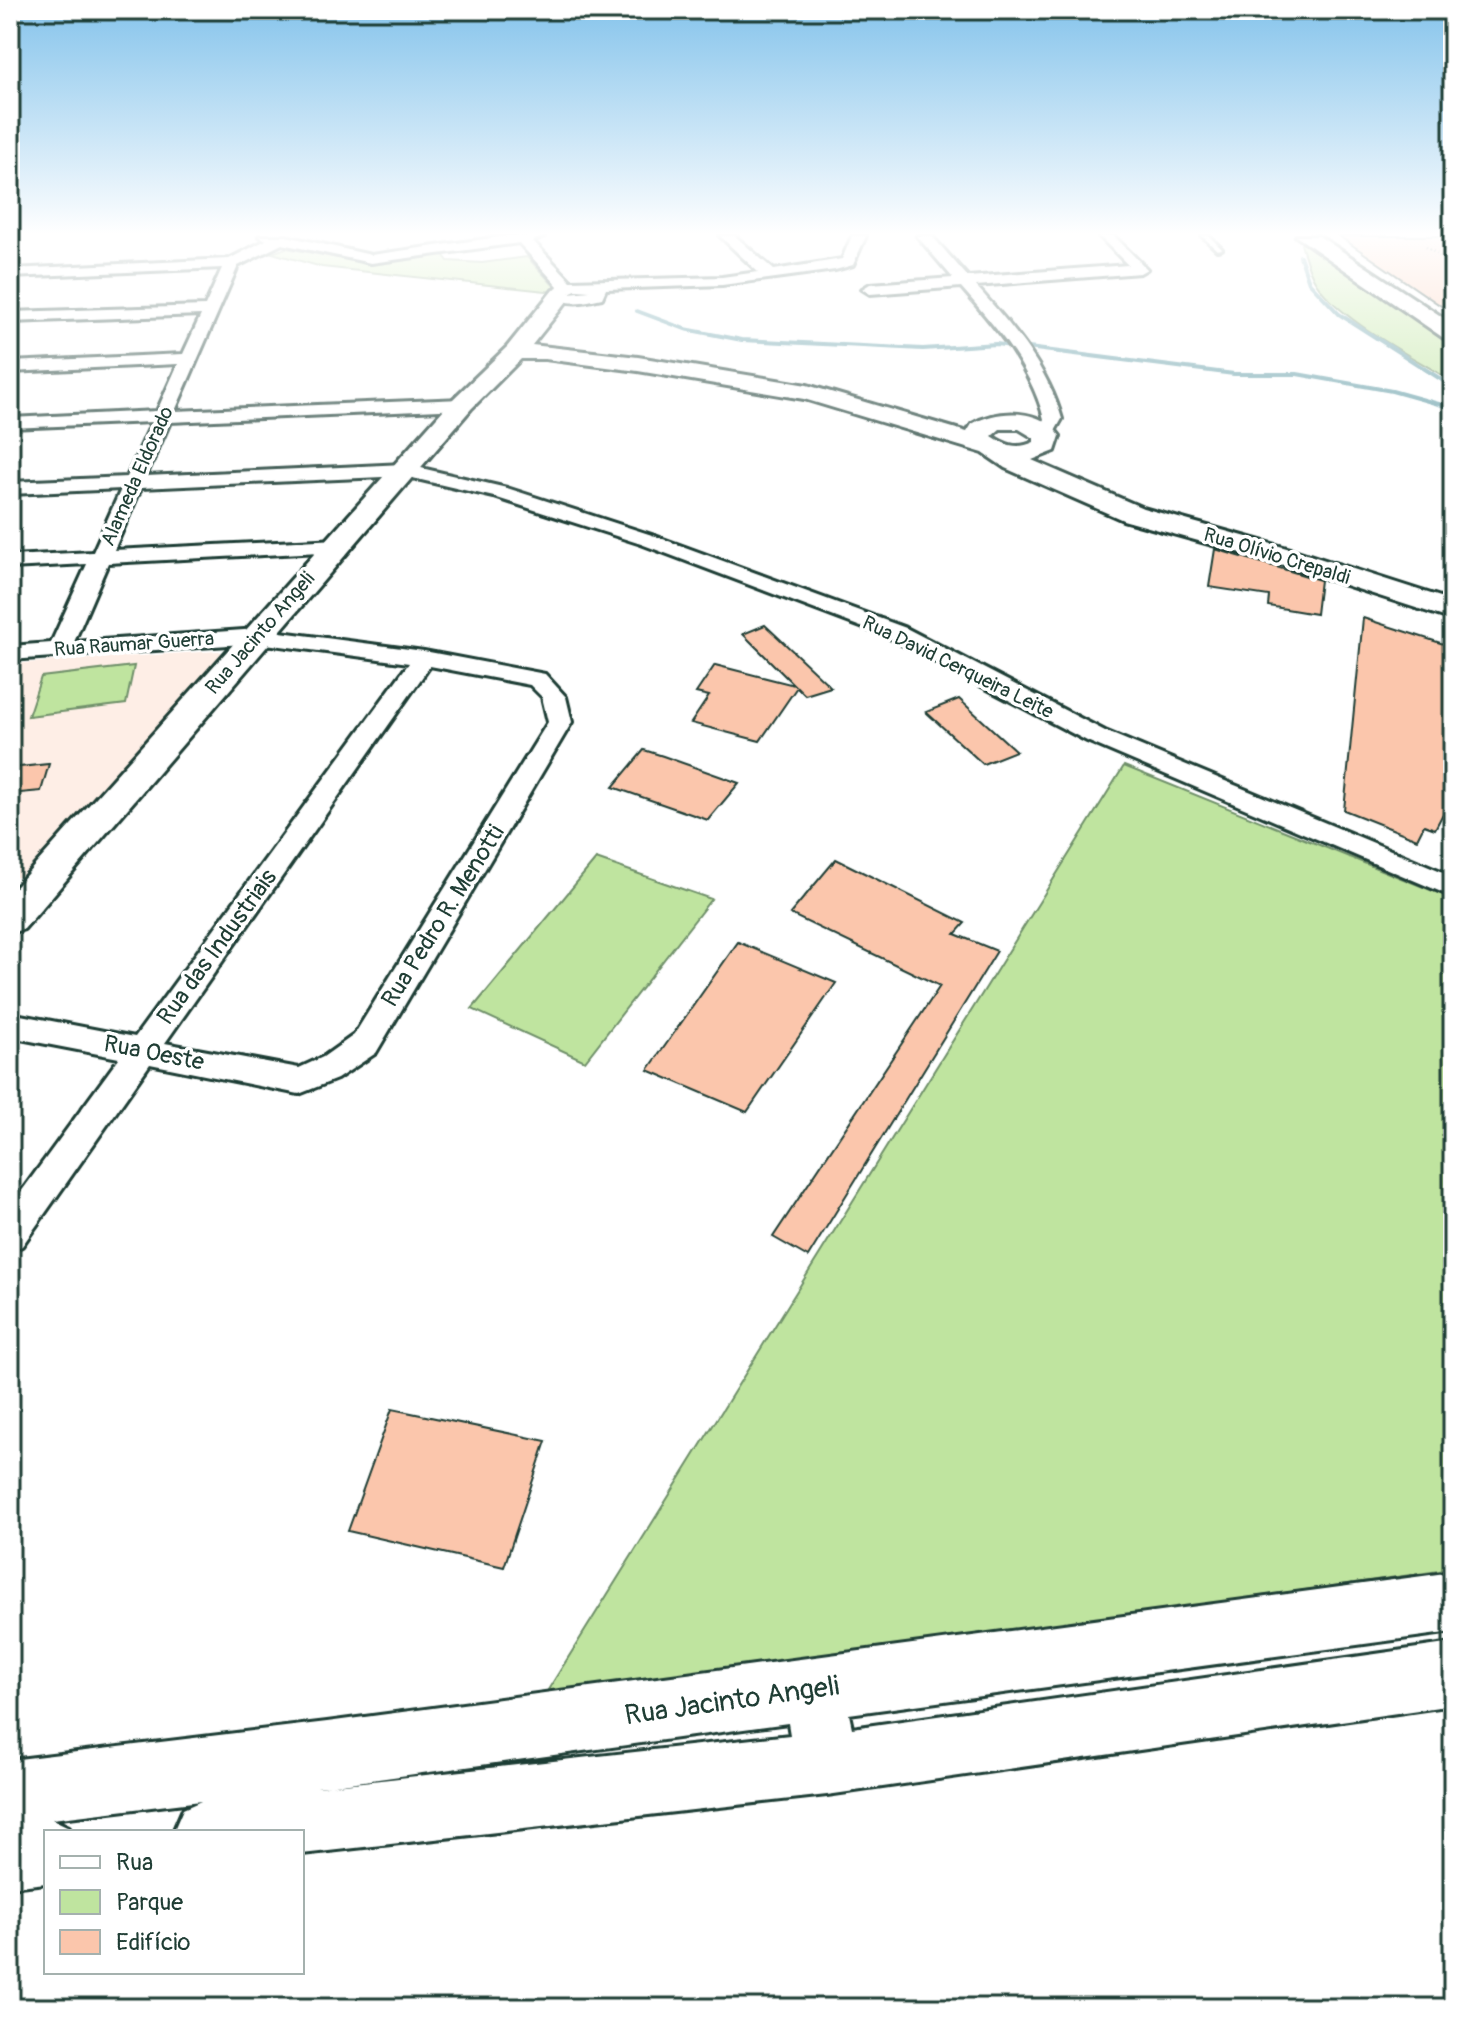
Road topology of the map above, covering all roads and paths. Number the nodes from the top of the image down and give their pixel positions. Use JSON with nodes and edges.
{"nodes":[{"id":1,"x":202,"y":330,"type":"edge"},
{"id":2,"x":545,"y":330,"type":"edge"},
{"id":3,"x":1003,"y":330,"type":"edge"},
{"id":4,"x":515,"y":352,"type":"junction"},
{"id":5,"x":189,"y":359,"type":"junction"},
{"id":6,"x":10,"y":367,"type":"edge"},
{"id":7,"x":462,"y":404,"type":"junction"},
{"id":8,"x":1049,"y":404,"type":"junction"},
{"id":9,"x":163,"y":417,"type":"junction"},
{"id":10,"x":10,"y":423,"type":"edge"},
{"id":11,"x":994,"y":435,"type":"junction"},
{"id":12,"x":1046,"y":438,"type":"junction"},
{"id":13,"x":404,"y":470,"type":"junction"},
{"id":14,"x":134,"y":482,"type":"junction"},
{"id":15,"x":10,"y":488,"type":"edge"},
{"id":16,"x":1101,"y":500,"type":"junction"},
{"id":17,"x":339,"y":545,"type":"junction"},
{"id":18,"x":100,"y":558,"type":"junction"},
{"id":19,"x":10,"y":562,"type":"edge"},
{"id":20,"x":1453,"y":611,"type":"edge"},
{"id":21,"x":258,"y":636,"type":"junction"},
{"id":22,"x":59,"y":650,"type":"junction"},
{"id":23,"x":10,"y":653,"type":"edge"},
{"id":24,"x":424,"y":658,"type":"junction"},
{"id":25,"x":560,"y":722,"type":"joint"},
{"id":26,"x":1453,"y":887,"type":"edge"},
{"id":27,"x":10,"y":919,"type":"edge"},
{"id":28,"x":10,"y":1025,"type":"edge"},
{"id":29,"x":142,"y":1051,"type":"junction"},
{"id":30,"x":299,"y":1081,"type":"joint"},
{"id":31,"x":10,"y":1235,"type":"edge"},
{"id":32,"x":1453,"y":1602,"type":"edge"},
{"id":33,"x":1453,"y":1674,"type":"edge"},
{"id":34,"x":813,"y":1690,"type":"junction"},
{"id":35,"x":327,"y":1754,"type":"junction"},
{"id":36,"x":827,"y":1763,"type":"junction"},
{"id":37,"x":10,"y":1792,"type":"edge"},
{"id":38,"x":322,"y":1819,"type":"junction"},
{"id":39,"x":224,"y":1830,"type":"edge"},
{"id":40,"x":44,"y":1850,"type":"edge"},
{"id":41,"x":10,"y":1854,"type":"edge"}],
"edges":[{"from":1,"to":5,"type":"street","name":"Alameda Eldorado"},
{"from":2,"to":4,"type":"street","name":"Rua Jacinto Angeli"},
{"from":3,"to":8,"type":"street"},
{"from":4,"to":7,"type":"street","name":"Rua Jacinto Angeli"},
{"from":4,"to":11,"type":"street","name":"Rua Olívio Crepaldi"},
{"from":5,"to":6,"type":"street"},
{"from":5,"to":9,"type":"street","name":"Alameda Eldorado"},
{"from":7,"to":9,"type":"street"},
{"from":7,"to":13,"type":"street","name":"Rua Jacinto Angeli"},
{"from":8,"to":11,"type":"street"},
{"from":8,"to":12,"type":"street"},
{"from":9,"to":10,"type":"street"},
{"from":9,"to":14,"type":"street","name":"Alameda Eldorado"},
{"from":11,"to":12,"type":"street"},
{"from":11,"to":16,"type":"street","name":"Rua Olívio Crepaldi"},
{"from":12,"to":16,"type":"street","name":"Rua Olívio Crepaldi"},
{"from":13,"to":14,"type":"street","name":"Rua David Cerqueira Leite"},
{"from":13,"to":17,"type":"street","name":"Rua Jacinto Angeli"},
{"from":13,"to":26,"type":"street","name":"Rua David Cerqueira Leite"},
{"from":14,"to":15,"type":"street","name":"Rua David Cerqueira Leite"},
{"from":14,"to":18,"type":"street","name":"Alameda Eldorado"},
{"from":16,"to":20,"type":"street","name":"Rua Olívio Crepaldi"},
{"from":17,"to":18,"type":"street"},
{"from":17,"to":21,"type":"street","name":"Rua Jacinto Angeli"},
{"from":18,"to":19,"type":"street"},
{"from":18,"to":22,"type":"street","name":"Alameda Eldorado"},
{"from":21,"to":22,"type":"street","name":"Rua Raumar Guerra"},
{"from":21,"to":24,"type":"street","name":"Rua Raumar Guerra"},
{"from":21,"to":27,"type":"street","name":"Rua Jacinto Angeli"},
{"from":22,"to":23,"type":"street","name":"Rua Raumar Guerra"},
{"from":24,"to":25,"type":"street","name":"Rua Raumar Guerra"},
{"from":24,"to":29,"type":"street","name":"Rua das Industriais"},
{"from":25,"to":30,"type":"street","name":"Rua Pedro R. Menotti"},
{"from":28,"to":29,"type":"street","name":"Rua Oeste"},
{"from":29,"to":30,"type":"street","name":"Rua Oeste"},
{"from":29,"to":31,"type":"street","name":"Rua das Industriais"},
{"from":32,"to":34,"type":"street","name":"Rua Jacinto Angeli"},
{"from":33,"to":36,"type":"street"},
{"from":34,"to":35,"type":"street","name":"Rua Jacinto Angeli"},
{"from":34,"to":36,"type":"street"},
{"from":35,"to":37,"type":"street","name":"Rua Jacinto Angeli"},
{"from":35,"to":38,"type":"street"},
{"from":36,"to":38,"type":"street"},
{"from":38,"to":39,"type":"street"},
{"from":40,"to":41,"type":"street"}]}
